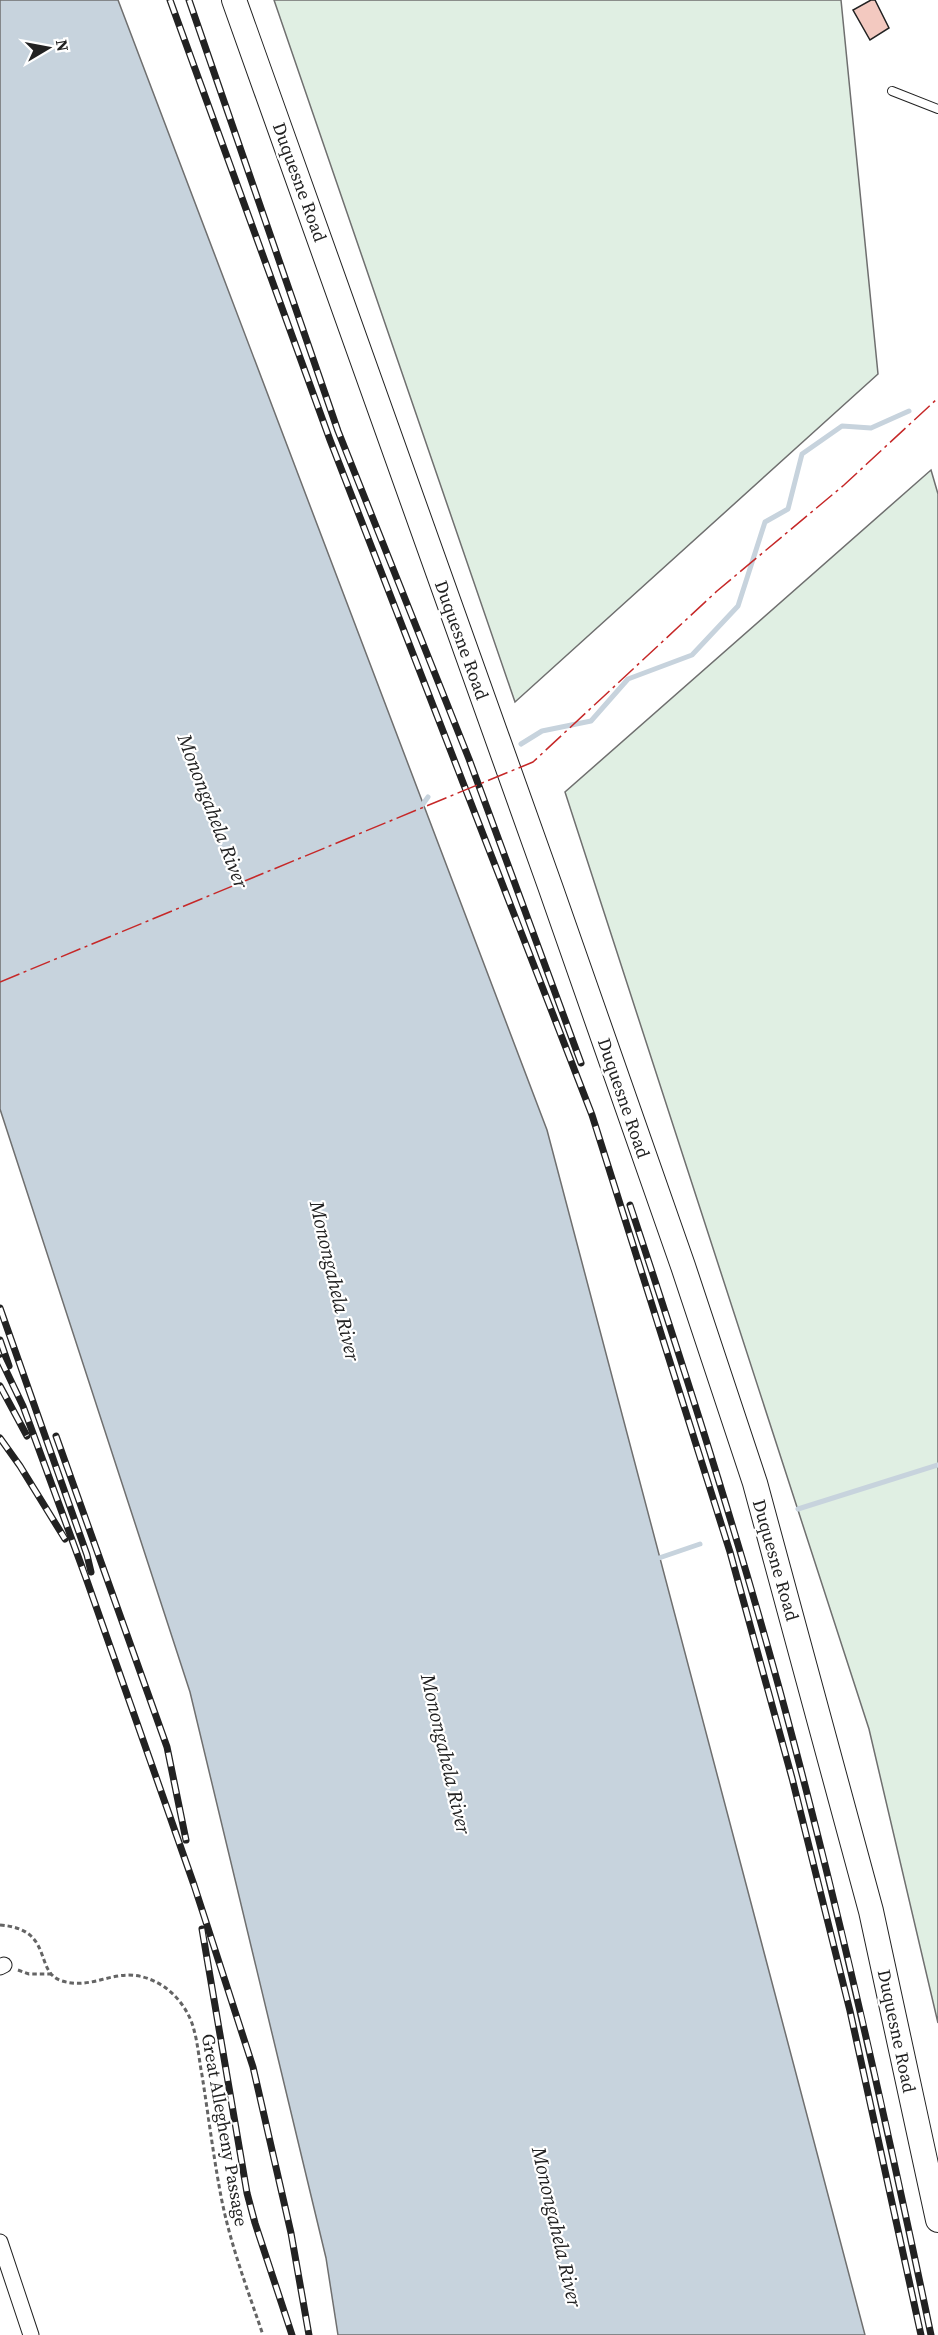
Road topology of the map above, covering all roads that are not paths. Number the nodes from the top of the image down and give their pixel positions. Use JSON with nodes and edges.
{"nodes":[{"id":1,"x":234,"y":0,"type":"edge"},
{"id":2,"x":892,"y":91,"type":"dead end"},
{"id":3,"x":938,"y":109,"type":"edge"},
{"id":4,"x":938,"y":2220,"type":"edge"},
{"id":5,"x":0,"y":2241,"type":"edge"},
{"id":6,"x":31,"y":2335,"type":"edge"}],
"edges":[{"from":1,"to":4,"type":"main road","name":"Duquesne Road"},
{"from":2,"to":3,"type":"lane"},
{"from":5,"to":6,"type":"street"}]}
